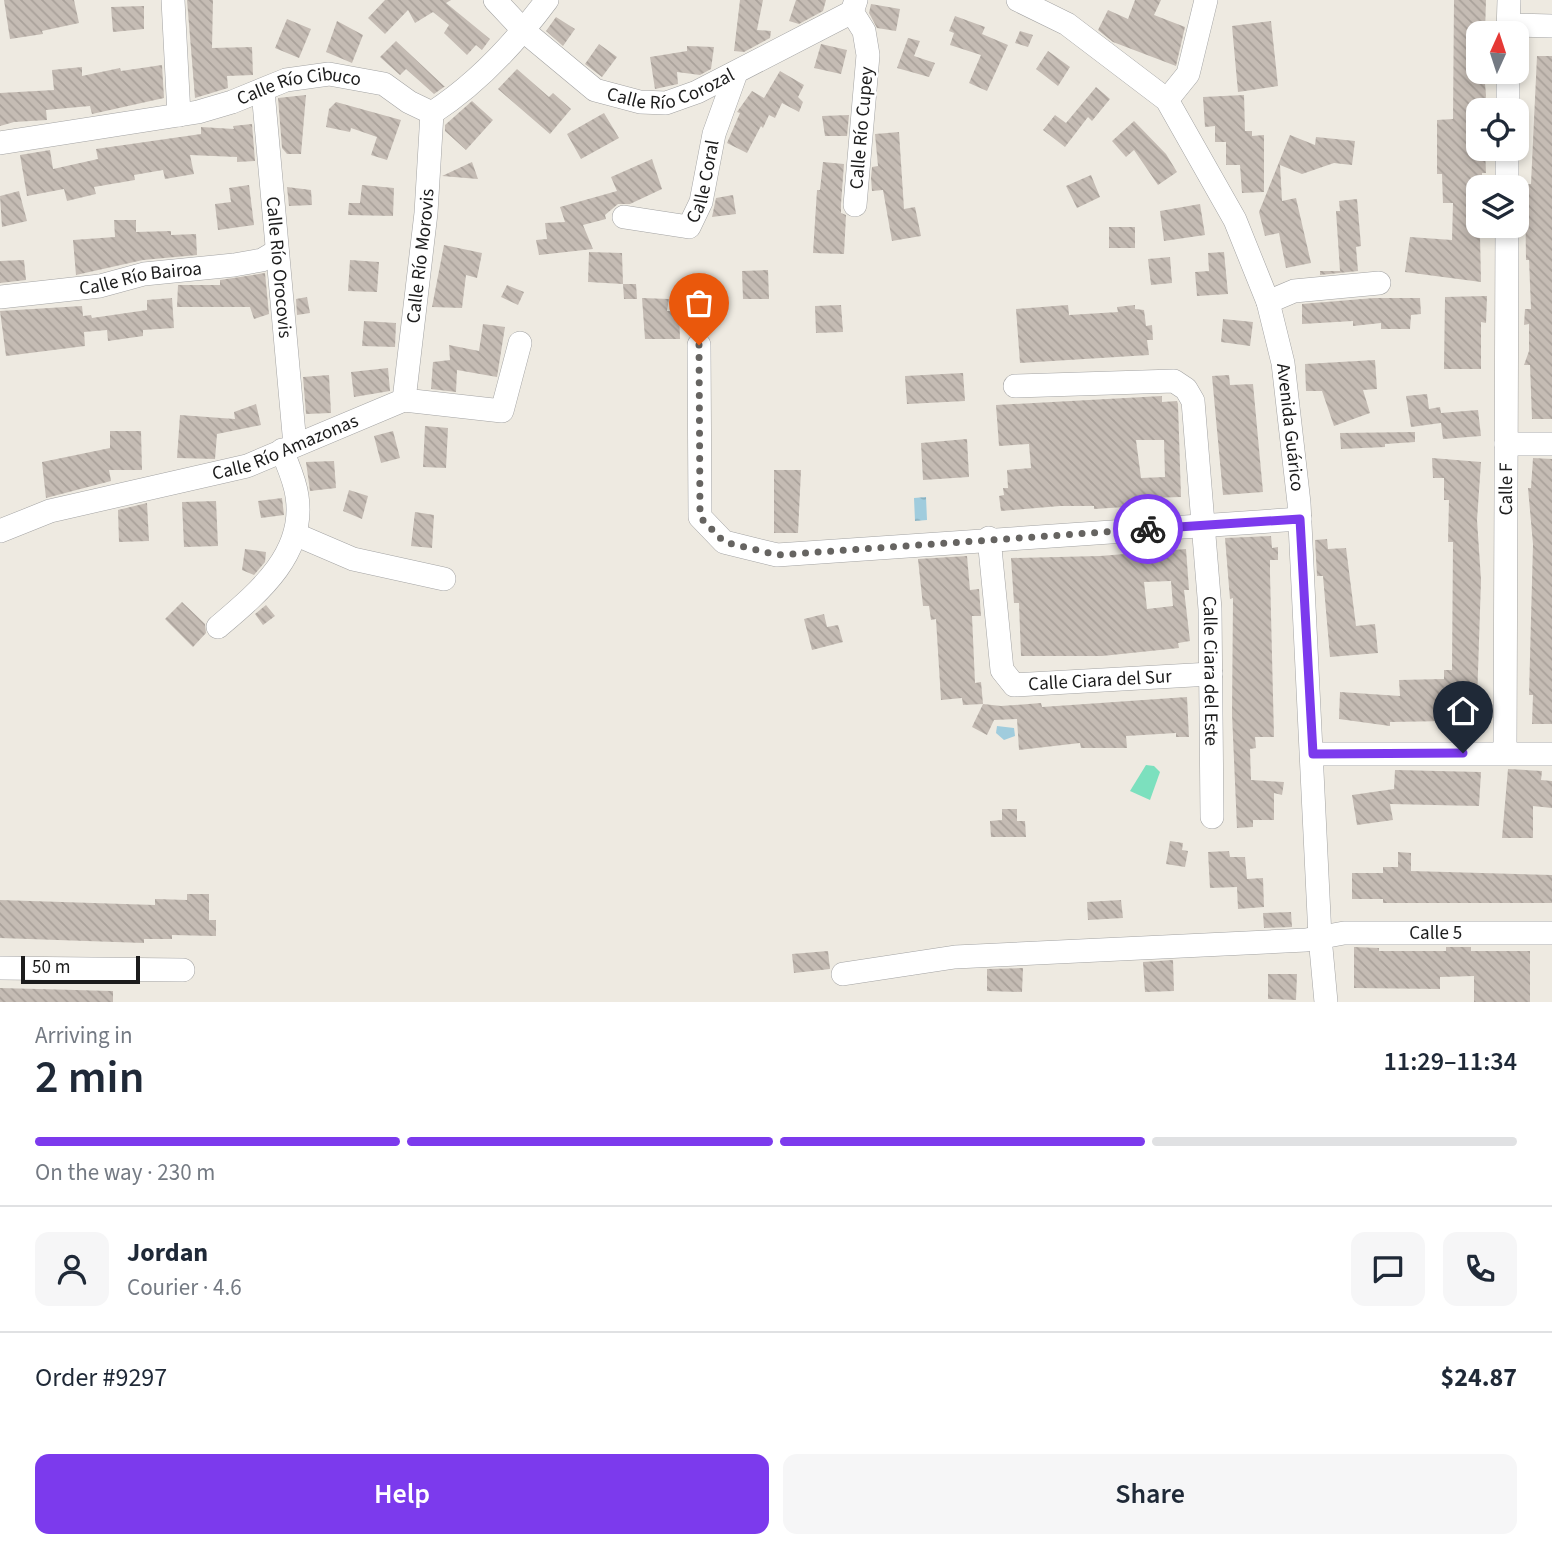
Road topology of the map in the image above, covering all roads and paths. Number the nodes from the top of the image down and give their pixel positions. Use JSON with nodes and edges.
{"nodes":[{"id":1,"x":173,"y":0,"type":"edge"},
{"id":2,"x":495,"y":0,"type":"edge"},
{"id":3,"x":547,"y":0,"type":"edge"},
{"id":4,"x":1018,"y":0,"type":"edge"},
{"id":5,"x":1206,"y":0,"type":"edge"},
{"id":6,"x":1508,"y":0,"type":"edge"},
{"id":7,"x":854,"y":6,"type":"edge"},
{"id":8,"x":1508,"y":21,"type":"edge"},
{"id":9,"x":1552,"y":26,"type":"edge"},
{"id":10,"x":1530,"y":28,"type":"edge"},
{"id":11,"x":524,"y":31,"type":"junction"},
{"id":12,"x":736,"y":73,"type":"junction"},
{"id":13,"x":263,"y":91,"type":"junction"},
{"id":14,"x":1167,"y":100,"type":"junction"},
{"id":15,"x":432,"y":113,"type":"junction"},
{"id":16,"x":179,"y":115,"type":"junction"},
{"id":17,"x":0,"y":143,"type":"edge"},
{"id":18,"x":855,"y":205,"type":"dead end"},
{"id":19,"x":624,"y":217,"type":"dead end"},
{"id":20,"x":1507,"y":238,"type":"edge"},
{"id":21,"x":277,"y":251,"type":"junction"},
{"id":22,"x":1379,"y":283,"type":"dead end"},
{"id":23,"x":0,"y":297,"type":"edge"},
{"id":24,"x":1268,"y":302,"type":"junction"},
{"id":25,"x":520,"y":343,"type":"dead end"},
{"id":26,"x":699,"y":345,"type":"dead end"},
{"id":27,"x":1015,"y":386,"type":"dead end"},
{"id":28,"x":404,"y":400,"type":"junction"},
{"id":29,"x":1506,"y":444,"type":"junction"},
{"id":30,"x":1552,"y":444,"type":"edge"},
{"id":31,"x":289,"y":447,"type":"junction"},
{"id":32,"x":1300,"y":519,"type":"junction"},
{"id":33,"x":1203,"y":526,"type":"junction"},
{"id":34,"x":0,"y":531,"type":"edge"},
{"id":35,"x":297,"y":536,"type":"junction"},
{"id":36,"x":989,"y":538,"type":"junction"},
{"id":37,"x":444,"y":579,"type":"dead end"},
{"id":38,"x":218,"y":627,"type":"dead end"},
{"id":39,"x":1211,"y":674,"type":"junction"},
{"id":40,"x":1505,"y":753,"type":"junction"},
{"id":41,"x":1313,"y":754,"type":"junction"},
{"id":42,"x":1552,"y":754,"type":"edge"},
{"id":43,"x":1212,"y":817,"type":"dead end"},
{"id":44,"x":1552,"y":933,"type":"edge"},
{"id":45,"x":1320,"y":937,"type":"junction"},
{"id":46,"x":0,"y":968,"type":"edge"},
{"id":47,"x":183,"y":970,"type":"dead end"},
{"id":48,"x":844,"y":974,"type":"dead end"},
{"id":49,"x":1326,"y":1002,"type":"edge"}],
"edges":[{"from":1,"to":16,"type":"street"},
{"from":2,"to":11,"type":"street","name":"Calle Río Corozal"},
{"from":3,"to":11,"type":"street"},
{"from":4,"to":14,"type":"street","name":"Avenida Guárico"},
{"from":5,"to":14,"type":"street"},
{"from":6,"to":8,"type":"street"},
{"from":7,"to":12,"type":"street","name":"Calle Río Corozal"},
{"from":7,"to":18,"type":"street","name":"Calle Río Cupey"},
{"from":9,"to":10,"type":"street"},
{"from":11,"to":12,"type":"street","name":"Calle Río Corozal"},
{"from":11,"to":15,"type":"street"},
{"from":12,"to":19,"type":"street","name":"Calle Coral"},
{"from":13,"to":15,"type":"street","name":"Calle Río Cibuco"},
{"from":13,"to":16,"type":"street","name":"Calle Río Cibuco"},
{"from":13,"to":21,"type":"street","name":"Calle Río Orocovis"},
{"from":14,"to":24,"type":"street","name":"Avenida Guárico"},
{"from":15,"to":28,"type":"street","name":"Calle Río Morovis"},
{"from":16,"to":17,"type":"street","name":"Calle Río Cibuco"},
{"from":20,"to":29,"type":"street","name":"Calle F"},
{"from":21,"to":23,"type":"street","name":"Calle Río Bairoa"},
{"from":21,"to":31,"type":"street","name":"Calle Río Orocovis"},
{"from":22,"to":24,"type":"street"},
{"from":24,"to":32,"type":"street","name":"Avenida Guárico"},
{"from":25,"to":28,"type":"street","name":"Calle Río Amazonas"},
{"from":26,"to":36,"type":"street"},
{"from":27,"to":33,"type":"street","name":"Calle Ciara del Este"},
{"from":28,"to":31,"type":"street","name":"Calle Río Amazonas"},
{"from":29,"to":30,"type":"street"},
{"from":29,"to":40,"type":"street","name":"Calle F"},
{"from":31,"to":34,"type":"street","name":"Calle Río Amazonas"},
{"from":31,"to":35,"type":"street","name":"Calle Río Orocovis"},
{"from":32,"to":33,"type":"street"},
{"from":32,"to":41,"type":"street","name":"Avenida Guárico"},
{"from":33,"to":36,"type":"street"},
{"from":33,"to":39,"type":"street","name":"Calle Ciara del Este"},
{"from":35,"to":37,"type":"street"},
{"from":35,"to":38,"type":"street"},
{"from":36,"to":39,"type":"street","name":"Calle Ciara del Sur"},
{"from":39,"to":43,"type":"street","name":"Calle Ciara del Este"},
{"from":40,"to":41,"type":"street"},
{"from":40,"to":42,"type":"street"},
{"from":41,"to":45,"type":"street","name":"Avenida Guárico"},
{"from":44,"to":45,"type":"street","name":"Calle 5"},
{"from":45,"to":48,"type":"street","name":"Calle 5"},
{"from":45,"to":49,"type":"street","name":"Avenida Guárico"},
{"from":46,"to":47,"type":"street"}]}
